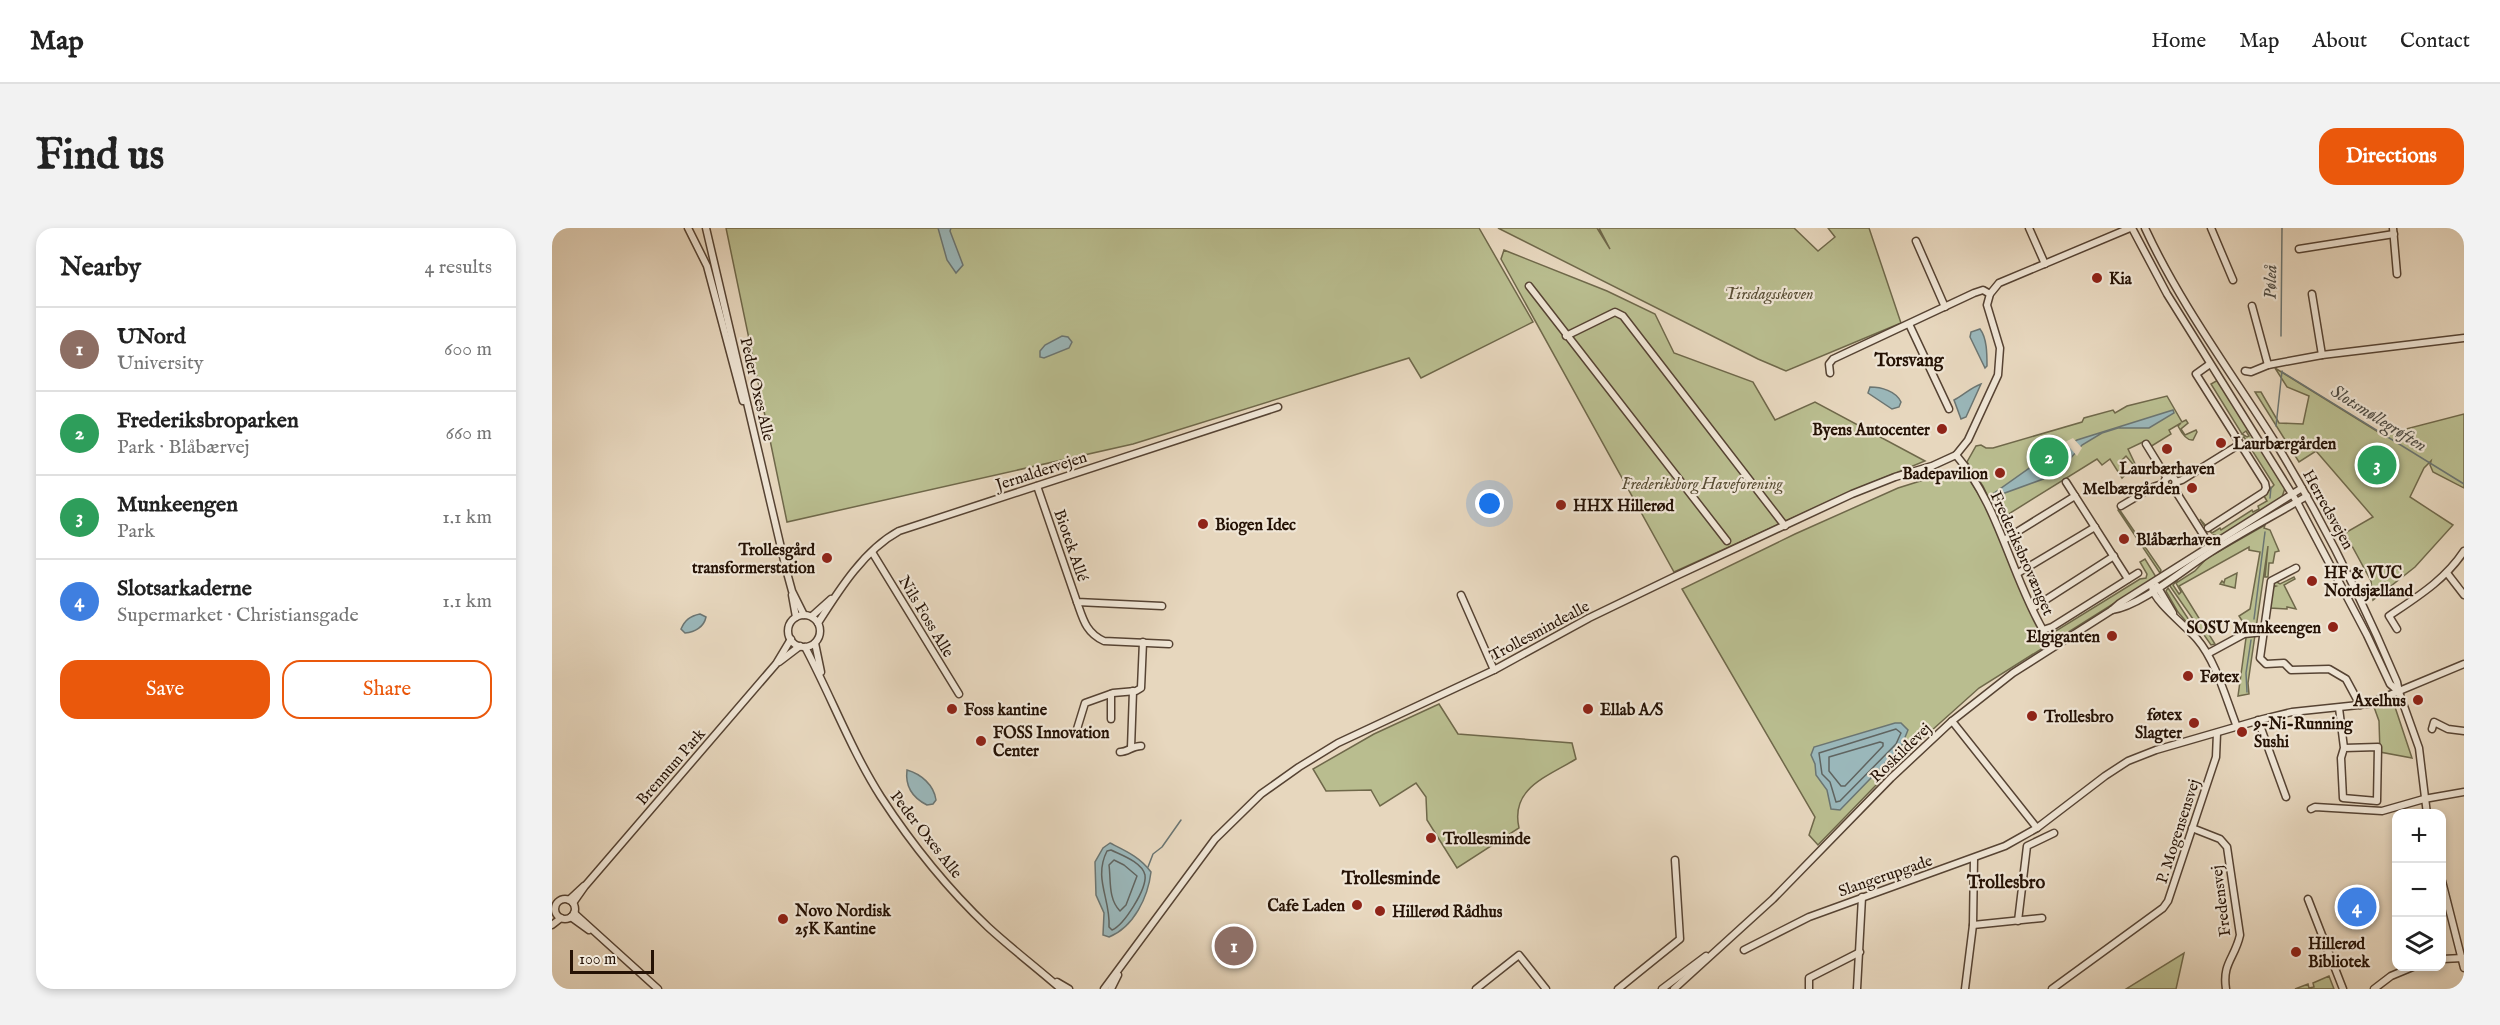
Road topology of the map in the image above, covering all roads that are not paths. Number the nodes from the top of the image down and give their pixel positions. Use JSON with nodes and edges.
{"nodes":[{"id":1,"x":688,"y":228,"type":"edge"},
{"id":2,"x":706,"y":228,"type":"edge"},
{"id":3,"x":2029,"y":228,"type":"edge"},
{"id":4,"x":2131,"y":228,"type":"edge"},
{"id":5,"x":2145,"y":228,"type":"edge"},
{"id":6,"x":2211,"y":228,"type":"edge"},
{"id":7,"x":2394,"y":231,"type":"edge"},
{"id":8,"x":1916,"y":241,"type":"dead end"},
{"id":9,"x":2299,"y":249,"type":"dead end"},
{"id":10,"x":2045,"y":264,"type":"junction"},
{"id":11,"x":2397,"y":274,"type":"dead end"},
{"id":12,"x":2233,"y":280,"type":"dead end"},
{"id":13,"x":1529,"y":286,"type":"dead end"},
{"id":14,"x":1990,"y":294,"type":"junction"},
{"id":15,"x":2312,"y":294,"type":"dead end"},
{"id":16,"x":2252,"y":306,"type":"dead end"},
{"id":17,"x":1946,"y":307,"type":"junction"},
{"id":18,"x":1909,"y":324,"type":"junction"},
{"id":19,"x":1566,"y":336,"type":"junction"},
{"id":20,"x":2464,"y":338,"type":"edge"},
{"id":21,"x":2322,"y":355,"type":"junction"},
{"id":22,"x":2210,"y":364,"type":"junction"},
{"id":23,"x":2268,"y":365,"type":"junction"},
{"id":24,"x":2245,"y":371,"type":"dead end"},
{"id":25,"x":1830,"y":373,"type":"dead end"},
{"id":26,"x":1278,"y":407,"type":"dead end"},
{"id":27,"x":1948,"y":410,"type":"dead end"},
{"id":28,"x":753,"y":430,"type":"junction"},
{"id":29,"x":2146,"y":444,"type":"dead end"},
{"id":30,"x":2240,"y":444,"type":"junction"},
{"id":31,"x":1956,"y":454,"type":"junction"},
{"id":32,"x":2166,"y":480,"type":"junction"},
{"id":33,"x":2066,"y":482,"type":"dead end"},
{"id":34,"x":2174,"y":484,"type":"junction"},
{"id":35,"x":1037,"y":486,"type":"junction"},
{"id":36,"x":2302,"y":488,"type":"junction"},
{"id":37,"x":2292,"y":494,"type":"junction"},
{"id":38,"x":2075,"y":496,"type":"junction"},
{"id":39,"x":2307,"y":496,"type":"junction"},
{"id":40,"x":2297,"y":502,"type":"junction"},
{"id":41,"x":2121,"y":506,"type":"dead end"},
{"id":42,"x":1785,"y":526,"type":"junction"},
{"id":43,"x":2095,"y":527,"type":"junction"},
{"id":44,"x":2208,"y":528,"type":"dead end"},
{"id":45,"x":2004,"y":540,"type":"junction"},
{"id":46,"x":1727,"y":541,"type":"dead end"},
{"id":47,"x":2211,"y":547,"type":"junction"},
{"id":48,"x":2464,"y":551,"type":"edge"},
{"id":49,"x":872,"y":552,"type":"junction"},
{"id":50,"x":2114,"y":556,"type":"junction"},
{"id":51,"x":2296,"y":568,"type":"dead end"},
{"id":52,"x":2018,"y":573,"type":"junction"},
{"id":53,"x":2138,"y":573,"type":"dead end"},
{"id":54,"x":2447,"y":573,"type":"junction"},
{"id":55,"x":2128,"y":579,"type":"junction"},
{"id":56,"x":2151,"y":583,"type":"junction"},
{"id":57,"x":2159,"y":586,"type":"junction"},
{"id":58,"x":792,"y":591,"type":"junction"},
{"id":59,"x":2152,"y":591,"type":"junction"},
{"id":60,"x":836,"y":595,"type":"junction"},
{"id":61,"x":2464,"y":595,"type":"edge"},
{"id":62,"x":1461,"y":596,"type":"dead end"},
{"id":63,"x":1077,"y":602,"type":"junction"},
{"id":64,"x":1162,"y":606,"type":"dead end"},
{"id":65,"x":2033,"y":608,"type":"junction"},
{"id":66,"x":2112,"y":610,"type":"junction"},
{"id":67,"x":2173,"y":614,"type":"junction"},
{"id":68,"x":808,"y":616,"type":"junction"},
{"id":69,"x":796,"y":617,"type":"junction"},
{"id":70,"x":818,"y":622,"type":"junction"},
{"id":71,"x":2397,"y":629,"type":"dead end"},
{"id":72,"x":2264,"y":632,"type":"junction"},
{"id":73,"x":791,"y":639,"type":"junction"},
{"id":74,"x":1143,"y":642,"type":"junction"},
{"id":75,"x":815,"y":643,"type":"junction"},
{"id":76,"x":1169,"y":644,"type":"dead end"},
{"id":77,"x":802,"y":646,"type":"junction"},
{"id":78,"x":2209,"y":653,"type":"junction"},
{"id":79,"x":776,"y":664,"type":"junction"},
{"id":80,"x":2464,"y":664,"type":"edge"},
{"id":81,"x":1494,"y":670,"type":"junction"},
{"id":82,"x":822,"y":678,"type":"junction"},
{"id":83,"x":1133,"y":691,"type":"junction"},
{"id":84,"x":2399,"y":692,"type":"junction"},
{"id":85,"x":958,"y":694,"type":"dead end"},
{"id":86,"x":1111,"y":694,"type":"junction"},
{"id":87,"x":2360,"y":705,"type":"junction"},
{"id":88,"x":2339,"y":708,"type":"junction"},
{"id":89,"x":1111,"y":719,"type":"dead end"},
{"id":90,"x":2258,"y":720,"type":"junction"},
{"id":91,"x":1952,"y":721,"type":"junction"},
{"id":92,"x":2237,"y":727,"type":"junction"},
{"id":93,"x":1077,"y":729,"type":"dead end"},
{"id":94,"x":2432,"y":729,"type":"dead end"},
{"id":95,"x":2464,"y":731,"type":"edge"},
{"id":96,"x":2217,"y":733,"type":"junction"},
{"id":97,"x":1141,"y":746,"type":"dead end"},
{"id":98,"x":1131,"y":748,"type":"junction"},
{"id":99,"x":2344,"y":748,"type":"junction"},
{"id":100,"x":1120,"y":752,"type":"dead end"},
{"id":101,"x":2464,"y":792,"type":"edge"},
{"id":102,"x":2286,"y":797,"type":"dead end"},
{"id":103,"x":2424,"y":799,"type":"junction"},
{"id":104,"x":2311,"y":809,"type":"dead end"},
{"id":105,"x":2426,"y":809,"type":"edge"},
{"id":106,"x":2037,"y":828,"type":"junction"},
{"id":107,"x":2192,"y":828,"type":"junction"},
{"id":108,"x":2054,"y":833,"type":"dead end"},
{"id":109,"x":1974,"y":858,"type":"junction"},
{"id":110,"x":1676,"y":860,"type":"dead end"},
{"id":111,"x":2446,"y":896,"type":"edge"},
{"id":112,"x":552,"y":897,"type":"edge"},
{"id":113,"x":1862,"y":897,"type":"junction"},
{"id":114,"x":2308,"y":899,"type":"dead end"},
{"id":115,"x":571,"y":902,"type":"junction"},
{"id":116,"x":556,"y":903,"type":"edge"},
{"id":117,"x":572,"y":915,"type":"junction"},
{"id":118,"x":559,"y":916,"type":"junction"},
{"id":119,"x":2043,"y":918,"type":"dead end"},
{"id":120,"x":2018,"y":921,"type":"junction"},
{"id":121,"x":552,"y":923,"type":"edge"},
{"id":122,"x":1973,"y":925,"type":"junction"},
{"id":123,"x":1729,"y":940,"type":"junction"},
{"id":124,"x":1744,"y":950,"type":"dead end"},
{"id":125,"x":1860,"y":952,"type":"junction"},
{"id":126,"x":2462,"y":958,"type":"edge"},
{"id":127,"x":2446,"y":959,"type":"edge"},
{"id":128,"x":2464,"y":968,"type":"edge"},
{"id":129,"x":1119,"y":971,"type":"junction"},
{"id":130,"x":2404,"y":971,"type":"edge"},
{"id":131,"x":1048,"y":978,"type":"junction"},
{"id":132,"x":2382,"y":981,"type":"junction"},
{"id":133,"x":658,"y":989,"type":"edge"},
{"id":134,"x":1061,"y":989,"type":"edge"},
{"id":135,"x":1069,"y":989,"type":"edge"},
{"id":136,"x":1104,"y":989,"type":"edge"},
{"id":137,"x":1111,"y":989,"type":"edge"},
{"id":138,"x":1476,"y":989,"type":"edge"},
{"id":139,"x":1546,"y":989,"type":"edge"},
{"id":140,"x":1618,"y":989,"type":"edge"},
{"id":141,"x":1662,"y":989,"type":"edge"},
{"id":142,"x":1674,"y":989,"type":"edge"},
{"id":143,"x":1809,"y":989,"type":"edge"},
{"id":144,"x":1857,"y":989,"type":"edge"},
{"id":145,"x":1965,"y":989,"type":"edge"},
{"id":146,"x":2052,"y":989,"type":"edge"},
{"id":147,"x":2226,"y":989,"type":"edge"},
{"id":148,"x":2343,"y":989,"type":"edge"},
{"id":149,"x":2374,"y":989,"type":"edge"},
{"id":150,"x":2386,"y":989,"type":"edge"}],
"edges":[{"from":1,"to":28,"type":"street"},
{"from":2,"to":28,"type":"street","name":"Peder Oxes Alle"},
{"from":3,"to":10,"type":"street"},
{"from":4,"to":10,"type":"street"},
{"from":4,"to":22,"type":"street","name":"Herredsvejen"},
{"from":5,"to":36,"type":"street","name":"Herredsvejen"},
{"from":6,"to":12,"type":"street"},
{"from":7,"to":9,"type":"street"},
{"from":7,"to":11,"type":"street"},
{"from":8,"to":17,"type":"street"},
{"from":10,"to":14,"type":"street"},
{"from":13,"to":19,"type":"street"},
{"from":14,"to":17,"type":"street"},
{"from":14,"to":31,"type":"street","name":"Trollesmindealle"},
{"from":15,"to":21,"type":"street"},
{"from":16,"to":23,"type":"street"},
{"from":17,"to":18,"type":"street"},
{"from":18,"to":25,"type":"street"},
{"from":18,"to":27,"type":"street"},
{"from":19,"to":42,"type":"street"},
{"from":19,"to":46,"type":"street"},
{"from":20,"to":21,"type":"street"},
{"from":21,"to":23,"type":"street"},
{"from":22,"to":30,"type":"street"},
{"from":22,"to":37,"type":"street","name":"Herredsvejen"},
{"from":23,"to":24,"type":"street"},
{"from":26,"to":35,"type":"street","name":"Jernaldervejen"},
{"from":28,"to":58,"type":"street","name":"Peder Oxes Alle"},
{"from":29,"to":32,"type":"street"},
{"from":30,"to":34,"type":"street"},
{"from":30,"to":44,"type":"street"},
{"from":31,"to":42,"type":"street","name":"Trollesmindealle"},
{"from":31,"to":45,"type":"street","name":"Frederiksbrovænget"},
{"from":32,"to":34,"type":"street"},
{"from":32,"to":41,"type":"street"},
{"from":33,"to":38,"type":"street"},
{"from":34,"to":47,"type":"street"},
{"from":35,"to":49,"type":"street","name":"Jernaldervejen"},
{"from":35,"to":63,"type":"street","name":"Biotek Allé"},
{"from":36,"to":37,"type":"street","name":"Roskildevej"},
{"from":36,"to":39,"type":"street","name":"Herredsvejen"},
{"from":37,"to":40,"type":"street","name":"Herredsvejen"},
{"from":37,"to":47,"type":"street","name":"Roskildevej"},
{"from":38,"to":43,"type":"street"},
{"from":38,"to":45,"type":"street"},
{"from":39,"to":40,"type":"street","name":"Roskildevej"},
{"from":39,"to":84,"type":"street","name":"Herredsvejen"},
{"from":40,"to":47,"type":"street","name":"Roskildevej"},
{"from":40,"to":84,"type":"street","name":"Herredsvejen"},
{"from":42,"to":81,"type":"street","name":"Trollesmindealle"},
{"from":43,"to":50,"type":"street"},
{"from":43,"to":52,"type":"street"},
{"from":45,"to":52,"type":"street","name":"Frederiksbrovænget"},
{"from":47,"to":56,"type":"street","name":"Roskildevej"},
{"from":47,"to":57,"type":"street","name":"Roskildevej"},
{"from":48,"to":54,"type":"street"},
{"from":49,"to":60,"type":"street","name":"Jernaldervejen"},
{"from":49,"to":85,"type":"street","name":"Nils Foss Alle"},
{"from":50,"to":55,"type":"street"},
{"from":50,"to":65,"type":"street"},
{"from":51,"to":72,"type":"street"},
{"from":52,"to":65,"type":"street","name":"Frederiksbrovænget"},
{"from":53,"to":55,"type":"street","name":"Frederiksbrovænget"},
{"from":54,"to":61,"type":"street"},
{"from":54,"to":71,"type":"street"},
{"from":55,"to":65,"type":"street","name":"Frederiksbrovænget"},
{"from":56,"to":57,"type":"street"},
{"from":56,"to":59,"type":"street"},
{"from":56,"to":66,"type":"street","name":"Roskildevej"},
{"from":57,"to":59,"type":"street","name":"Roskildevej"},
{"from":57,"to":67,"type":"street"},
{"from":58,"to":68,"type":"street","name":"Peder Oxes Alle"},
{"from":58,"to":69,"type":"street","name":"Peder Oxes Alle"},
{"from":59,"to":66,"type":"street","name":"Roskildevej"},
{"from":59,"to":67,"type":"street"},
{"from":60,"to":68,"type":"street","name":"Jernaldervejen"},
{"from":60,"to":70,"type":"street","name":"Jernaldervejen"},
{"from":62,"to":81,"type":"street"},
{"from":63,"to":64,"type":"street","name":"Biotek Allé"},
{"from":63,"to":74,"type":"street"},
{"from":66,"to":91,"type":"street","name":"Roskildevej"},
{"from":67,"to":78,"type":"street"},
{"from":68,"to":69,"type":"street"},
{"from":68,"to":70,"type":"street"},
{"from":69,"to":73,"type":"street"},
{"from":70,"to":75,"type":"street"},
{"from":72,"to":78,"type":"street"},
{"from":72,"to":87,"type":"street"},
{"from":73,"to":77,"type":"street"},
{"from":73,"to":79,"type":"street","name":"Brennum Park"},
{"from":74,"to":76,"type":"street"},
{"from":74,"to":83,"type":"street"},
{"from":75,"to":77,"type":"street"},
{"from":75,"to":82,"type":"street","name":"Peder Oxes Alle"},
{"from":77,"to":79,"type":"street","name":"Brennum Park"},
{"from":77,"to":82,"type":"street","name":"Peder Oxes Alle"},
{"from":78,"to":92,"type":"street"},
{"from":79,"to":115,"type":"street","name":"Brennum Park"},
{"from":80,"to":84,"type":"street","name":"Slangerupgade"},
{"from":81,"to":129,"type":"street","name":"Trollesmindealle"},
{"from":82,"to":131,"type":"street","name":"Peder Oxes Alle"},
{"from":83,"to":86,"type":"street"},
{"from":83,"to":98,"type":"street"},
{"from":84,"to":87,"type":"street","name":"Slangerupgade"},
{"from":84,"to":103,"type":"street"},
{"from":86,"to":89,"type":"street"},
{"from":86,"to":93,"type":"street"},
{"from":87,"to":88,"type":"street","name":"Slangerupgade"},
{"from":88,"to":90,"type":"street","name":"Slangerupgade"},
{"from":88,"to":99,"type":"street"},
{"from":90,"to":92,"type":"street","name":"Slangerupgade"},
{"from":90,"to":102,"type":"street"},
{"from":91,"to":106,"type":"street"},
{"from":91,"to":123,"type":"street","name":"Roskildevej"},
{"from":92,"to":96,"type":"street","name":"Slangerupgade"},
{"from":94,"to":95,"type":"street"},
{"from":96,"to":106,"type":"street","name":"Slangerupgade"},
{"from":96,"to":107,"type":"street","name":"P. Mogensensvej"},
{"from":97,"to":98,"type":"street"},
{"from":98,"to":100,"type":"street"},
{"from":99,"to":99,"type":"street"},
{"from":101,"to":103,"type":"street"},
{"from":103,"to":104,"type":"street"},
{"from":103,"to":105,"type":"street"},
{"from":106,"to":109,"type":"street","name":"Slangerupgade"},
{"from":107,"to":146,"type":"street","name":"P. Mogensensvej"},
{"from":107,"to":147,"type":"street","name":"Fredensvej"},
{"from":108,"to":120,"type":"street"},
{"from":109,"to":113,"type":"street","name":"Slangerupgade"},
{"from":109,"to":122,"type":"street"},
{"from":110,"to":140,"type":"street"},
{"from":111,"to":126,"type":"street"},
{"from":112,"to":116,"type":"street"},
{"from":113,"to":124,"type":"street","name":"Slangerupgade"},
{"from":113,"to":125,"type":"street"},
{"from":114,"to":148,"type":"street"},
{"from":115,"to":116,"type":"street"},
{"from":115,"to":117,"type":"street"},
{"from":116,"to":118,"type":"street"},
{"from":117,"to":118,"type":"street"},
{"from":117,"to":133,"type":"street"},
{"from":118,"to":121,"type":"street"},
{"from":119,"to":120,"type":"street"},
{"from":120,"to":122,"type":"street"},
{"from":122,"to":145,"type":"street"},
{"from":123,"to":141,"type":"street","name":"Roskildevej"},
{"from":123,"to":142,"type":"street","name":"Roskildevej"},
{"from":125,"to":143,"type":"street"},
{"from":125,"to":144,"type":"street"},
{"from":126,"to":127,"type":"street"},
{"from":126,"to":128,"type":"street"},
{"from":129,"to":136,"type":"street","name":"Trollesmindealle"},
{"from":129,"to":137,"type":"street","name":"Trollesmindealle"},
{"from":130,"to":132,"type":"street"},
{"from":131,"to":134,"type":"street","name":"Peder Oxes Alle"},
{"from":131,"to":135,"type":"street","name":"Peder Oxes Alle"},
{"from":132,"to":149,"type":"street"},
{"from":132,"to":150,"type":"street"},
{"from":138,"to":139,"type":"street"}]}
